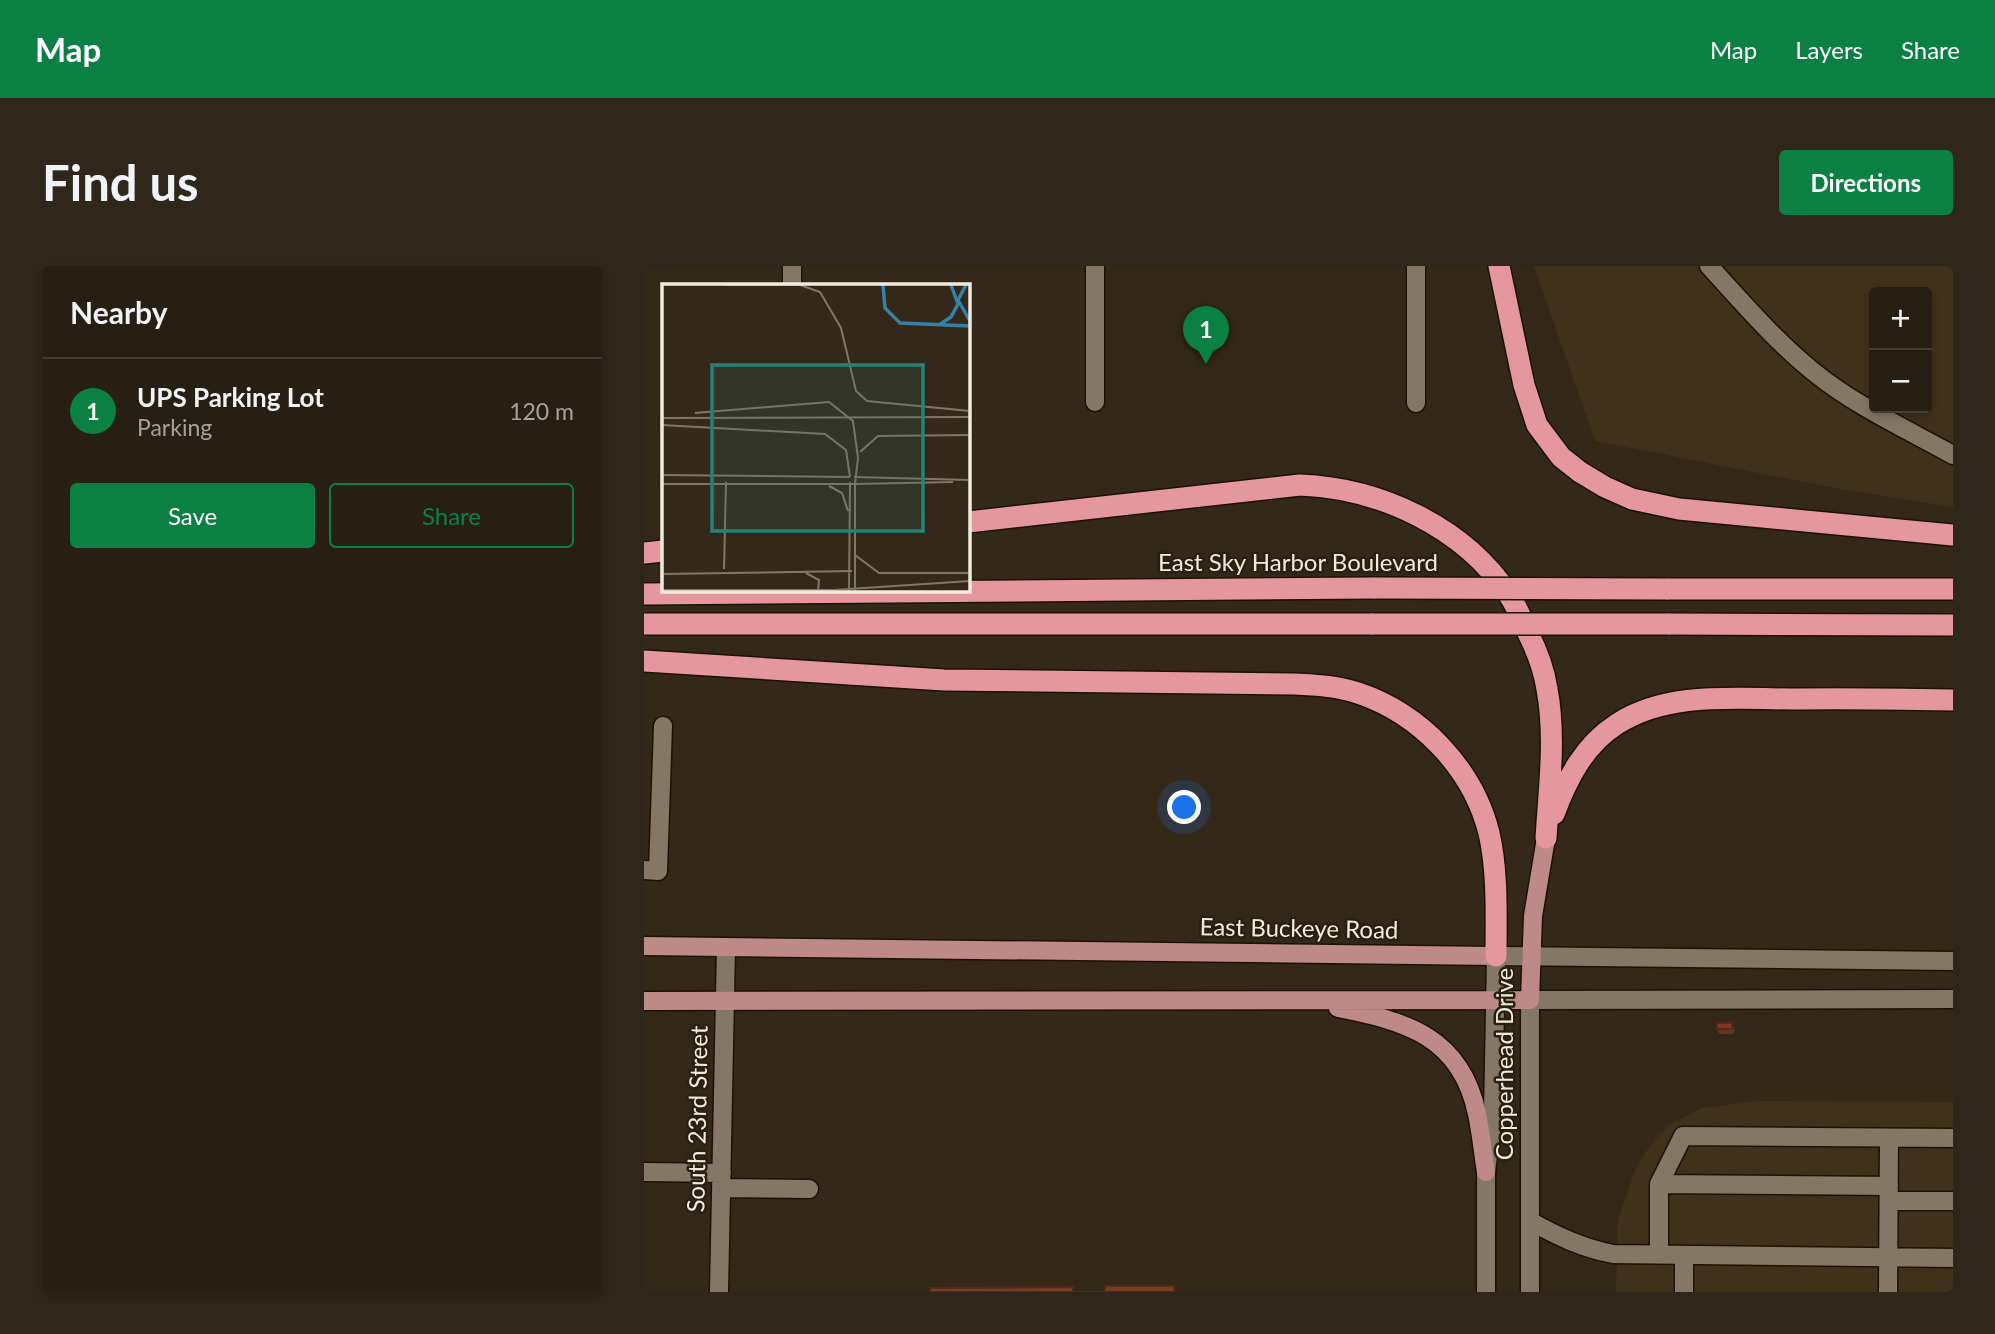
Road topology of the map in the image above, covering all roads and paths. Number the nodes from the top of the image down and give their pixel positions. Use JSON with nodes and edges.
{"nodes":[{"id":1,"x":792,"y":266,"type":"edge"},
{"id":2,"x":1095,"y":266,"type":"edge"},
{"id":3,"x":1416,"y":266,"type":"edge"},
{"id":4,"x":1499,"y":266,"type":"edge"},
{"id":5,"x":1709,"y":266,"type":"edge"},
{"id":6,"x":792,"y":284,"type":"edge"},
{"id":7,"x":1095,"y":402,"type":"dead end"},
{"id":8,"x":1416,"y":402,"type":"dead end"},
{"id":9,"x":1953,"y":455,"type":"edge"},
{"id":10,"x":970,"y":522,"type":"edge"},
{"id":11,"x":1953,"y":535,"type":"edge"},
{"id":12,"x":662,"y":551,"type":"edge"},
{"id":13,"x":644,"y":553,"type":"edge"},
{"id":14,"x":1953,"y":589,"type":"edge"},
{"id":15,"x":970,"y":591,"type":"edge"},
{"id":16,"x":888,"y":592,"type":"edge"},
{"id":17,"x":644,"y":594,"type":"edge"},
{"id":18,"x":644,"y":624,"type":"edge"},
{"id":19,"x":1953,"y":625,"type":"edge"},
{"id":20,"x":644,"y":661,"type":"edge"},
{"id":21,"x":1953,"y":700,"type":"edge"},
{"id":22,"x":663,"y":726,"type":"dead end"},
{"id":23,"x":1546,"y":838,"type":"junction"},
{"id":24,"x":644,"y":870,"type":"edge"},
{"id":25,"x":644,"y":946,"type":"edge"},
{"id":26,"x":726,"y":947,"type":"junction"},
{"id":27,"x":1496,"y":956,"type":"junction"},
{"id":28,"x":1530,"y":957,"type":"junction"},
{"id":29,"x":1953,"y":961,"type":"edge"},
{"id":30,"x":1953,"y":999,"type":"edge"},
{"id":31,"x":644,"y":1000,"type":"edge"},
{"id":32,"x":1296,"y":1000,"type":"junction"},
{"id":33,"x":1495,"y":1000,"type":"junction"},
{"id":34,"x":1530,"y":1000,"type":"junction"},
{"id":35,"x":725,"y":1001,"type":"junction"},
{"id":36,"x":1889,"y":1138,"type":"junction"},
{"id":37,"x":1953,"y":1138,"type":"edge"},
{"id":38,"x":644,"y":1172,"type":"edge"},
{"id":39,"x":1486,"y":1172,"type":"junction"},
{"id":40,"x":722,"y":1181,"type":"junction"},
{"id":41,"x":1659,"y":1184,"type":"junction"},
{"id":42,"x":809,"y":1189,"type":"dead end"},
{"id":43,"x":1889,"y":1193,"type":"junction"},
{"id":44,"x":1953,"y":1201,"type":"edge"},
{"id":45,"x":1530,"y":1221,"type":"junction"},
{"id":46,"x":1659,"y":1255,"type":"junction"},
{"id":47,"x":1684,"y":1255,"type":"junction"},
{"id":48,"x":1888,"y":1257,"type":"junction"},
{"id":49,"x":1953,"y":1258,"type":"edge"},
{"id":50,"x":719,"y":1292,"type":"edge"},
{"id":51,"x":1486,"y":1292,"type":"edge"},
{"id":52,"x":1530,"y":1292,"type":"edge"},
{"id":53,"x":1684,"y":1292,"type":"edge"},
{"id":54,"x":1888,"y":1292,"type":"edge"}],
"edges":[{"from":1,"to":6,"type":"street"},
{"from":2,"to":7,"type":"street"},
{"from":3,"to":8,"type":"street"},
{"from":4,"to":11,"type":"highway"},
{"from":5,"to":9,"type":"street"},
{"from":10,"to":23,"type":"highway"},
{"from":12,"to":13,"type":"highway"},
{"from":14,"to":15,"type":"highway","name":"East Sky Harbor Boulevard","bridge":true},
{"from":16,"to":17,"type":"highway","name":"East Sky Harbor Boulevard","bridge":true},
{"from":18,"to":19,"type":"highway","bridge":true},
{"from":20,"to":27,"type":"highway"},
{"from":21,"to":23,"type":"highway"},
{"from":22,"to":24,"type":"street"},
{"from":23,"to":28,"type":"main road","name":"Copperhead Drive"},
{"from":25,"to":26,"type":"main road","name":"East Buckeye Road"},
{"from":26,"to":27,"type":"main road","name":"East Buckeye Road"},
{"from":26,"to":35,"type":"street","name":"South 23rd Street"},
{"from":27,"to":28,"type":"street","name":"East Buckeye Road"},
{"from":27,"to":33,"type":"street","name":"Copperhead Drive"},
{"from":28,"to":29,"type":"street","name":"East Buckeye Road"},
{"from":28,"to":34,"type":"main road","name":"Copperhead Drive"},
{"from":30,"to":34,"type":"street"},
{"from":31,"to":35,"type":"main road"},
{"from":32,"to":33,"type":"main road"},
{"from":32,"to":35,"type":"main road"},
{"from":32,"to":39,"type":"main road"},
{"from":33,"to":34,"type":"main road"},
{"from":33,"to":39,"type":"street","name":"Copperhead Drive"},
{"from":34,"to":45,"type":"street","name":"Copperhead Drive"},
{"from":35,"to":40,"type":"street","name":"South 23rd Street"},
{"from":36,"to":37,"type":"street"},
{"from":36,"to":41,"type":"street"},
{"from":36,"to":43,"type":"street"},
{"from":38,"to":40,"type":"street"},
{"from":39,"to":51,"type":"street","name":"Copperhead Drive"},
{"from":40,"to":42,"type":"street"},
{"from":40,"to":50,"type":"street","name":"South 23rd Street"},
{"from":41,"to":43,"type":"street"},
{"from":41,"to":46,"type":"street"},
{"from":43,"to":44,"type":"street"},
{"from":43,"to":48,"type":"street"},
{"from":45,"to":46,"type":"street"},
{"from":45,"to":52,"type":"street","name":"Copperhead Drive"},
{"from":46,"to":47,"type":"street"},
{"from":47,"to":48,"type":"street"},
{"from":47,"to":53,"type":"street"},
{"from":48,"to":49,"type":"street"},
{"from":48,"to":54,"type":"street"}]}
